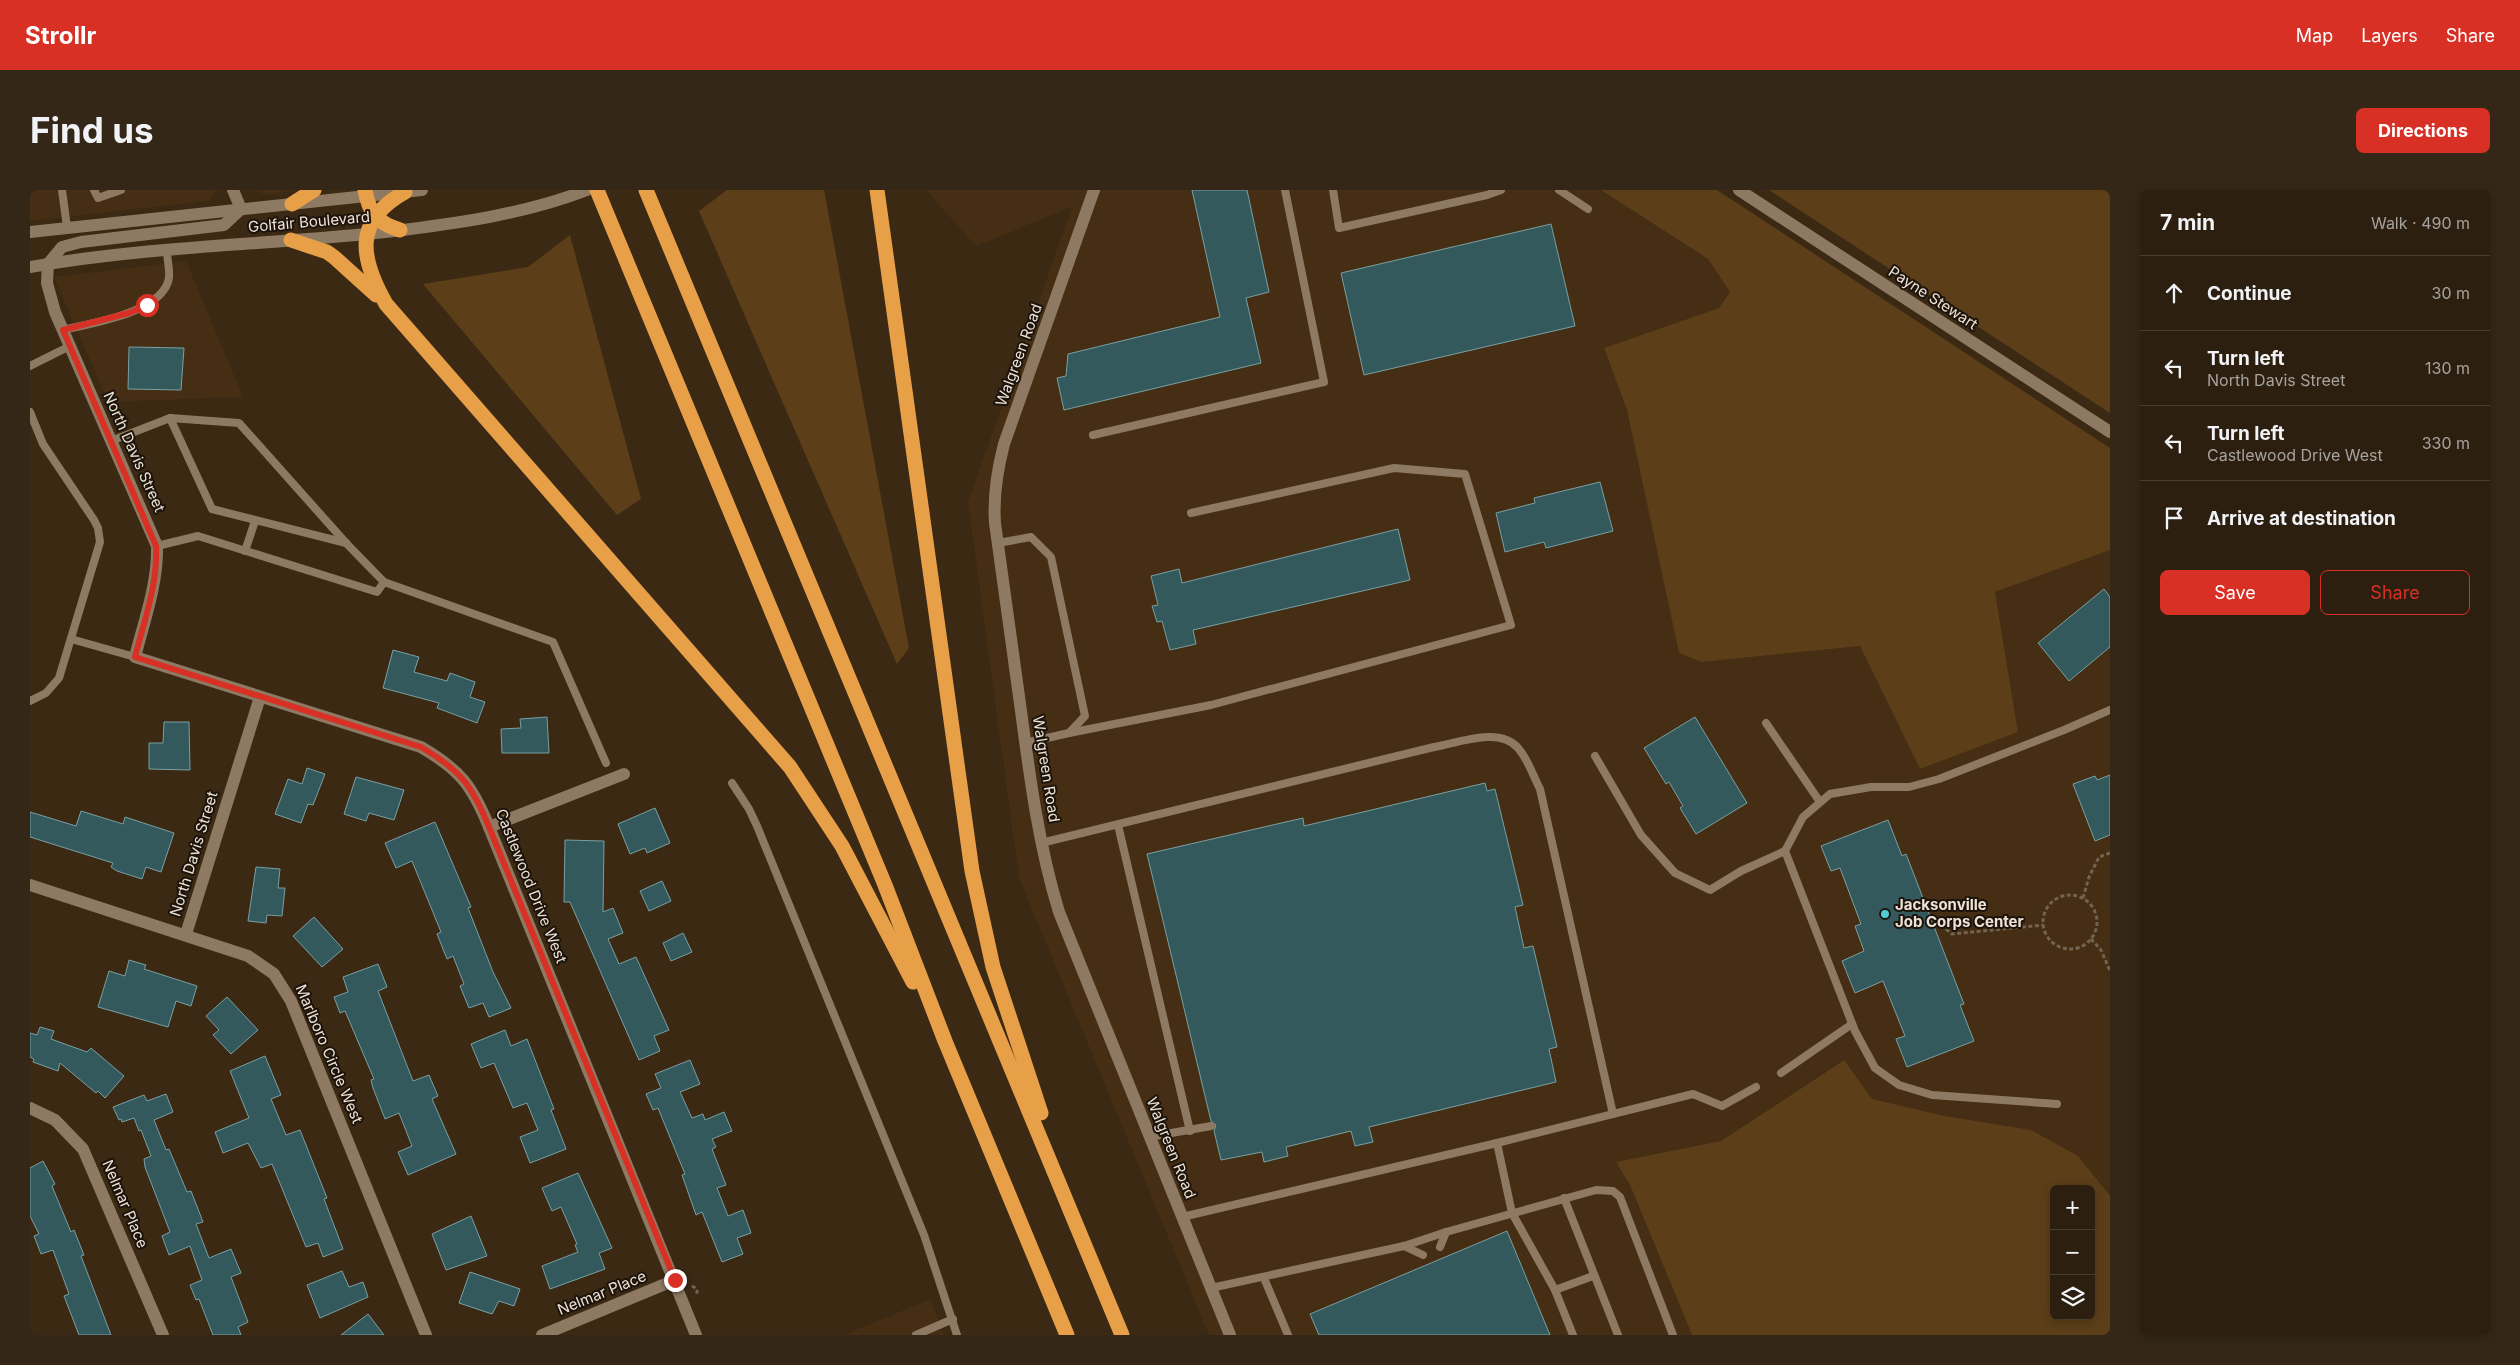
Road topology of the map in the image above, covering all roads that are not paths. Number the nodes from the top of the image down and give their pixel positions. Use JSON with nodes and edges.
{"nodes":[{"id":1,"x":62,"y":190,"type":"edge"},
{"id":2,"x":94,"y":190,"type":"edge"},
{"id":3,"x":122,"y":190,"type":"edge"},
{"id":4,"x":233,"y":190,"type":"edge"},
{"id":5,"x":314,"y":190,"type":"edge"},
{"id":6,"x":422,"y":190,"type":"edge"},
{"id":7,"x":587,"y":190,"type":"edge"},
{"id":8,"x":597,"y":190,"type":"edge"},
{"id":9,"x":646,"y":190,"type":"edge"},
{"id":10,"x":878,"y":190,"type":"edge"},
{"id":11,"x":1094,"y":190,"type":"edge"},
{"id":12,"x":1285,"y":190,"type":"edge"},
{"id":13,"x":1333,"y":190,"type":"edge"},
{"id":14,"x":1501,"y":190,"type":"edge"},
{"id":15,"x":1559,"y":190,"type":"edge"},
{"id":16,"x":1739,"y":190,"type":"edge"},
{"id":17,"x":405,"y":192,"type":"junction"},
{"id":18,"x":366,"y":193,"type":"edge"},
{"id":19,"x":292,"y":204,"type":"junction"},
{"id":20,"x":1588,"y":208,"type":"dead end"},
{"id":21,"x":241,"y":209,"type":"junction"},
{"id":22,"x":374,"y":217,"type":"junction"},
{"id":23,"x":68,"y":227,"type":"junction"},
{"id":24,"x":400,"y":230,"type":"junction"},
{"id":25,"x":30,"y":232,"type":"edge"},
{"id":26,"x":367,"y":234,"type":"junction"},
{"id":27,"x":291,"y":240,"type":"junction"},
{"id":28,"x":167,"y":251,"type":"junction"},
{"id":29,"x":48,"y":264,"type":"junction"},
{"id":30,"x":30,"y":267,"type":"edge"},
{"id":31,"x":386,"y":304,"type":"junction"},
{"id":32,"x":63,"y":330,"type":"junction"},
{"id":33,"x":70,"y":346,"type":"junction"},
{"id":34,"x":30,"y":366,"type":"edge"},
{"id":35,"x":30,"y":412,"type":"edge"},
{"id":36,"x":170,"y":418,"type":"junction"},
{"id":37,"x":2110,"y":432,"type":"edge"},
{"id":38,"x":1093,"y":435,"type":"dead end"},
{"id":39,"x":111,"y":441,"type":"junction"},
{"id":40,"x":1191,"y":513,"type":"dead end"},
{"id":41,"x":255,"y":521,"type":"junction"},
{"id":42,"x":346,"y":543,"type":"junction"},
{"id":43,"x":998,"y":543,"type":"junction"},
{"id":44,"x":156,"y":546,"type":"junction"},
{"id":45,"x":245,"y":551,"type":"junction"},
{"id":46,"x":384,"y":582,"type":"junction"},
{"id":47,"x":71,"y":639,"type":"junction"},
{"id":48,"x":135,"y":657,"type":"junction"},
{"id":49,"x":260,"y":697,"type":"junction"},
{"id":50,"x":30,"y":701,"type":"edge"},
{"id":51,"x":2110,"y":710,"type":"edge"},
{"id":52,"x":1766,"y":723,"type":"dead end"},
{"id":53,"x":1069,"y":733,"type":"junction"},
{"id":54,"x":1025,"y":742,"type":"junction"},
{"id":55,"x":1595,"y":756,"type":"dead end"},
{"id":56,"x":606,"y":762,"type":"dead end"},
{"id":57,"x":624,"y":774,"type":"dead end"},
{"id":58,"x":732,"y":783,"type":"dead end"},
{"id":59,"x":1820,"y":802,"type":"junction"},
{"id":60,"x":1118,"y":825,"type":"junction"},
{"id":61,"x":489,"y":827,"type":"junction"},
{"id":62,"x":1041,"y":843,"type":"junction"},
{"id":63,"x":1785,"y":851,"type":"junction"},
{"id":64,"x":30,"y":885,"type":"edge"},
{"id":65,"x":186,"y":934,"type":"junction"},
{"id":66,"x":1852,"y":1024,"type":"junction"},
{"id":67,"x":945,"y":1041,"type":"junction"},
{"id":68,"x":1781,"y":1073,"type":"dead end"},
{"id":69,"x":1756,"y":1087,"type":"dead end"},
{"id":70,"x":2057,"y":1104,"type":"dead end"},
{"id":71,"x":30,"y":1108,"type":"edge"},
{"id":72,"x":1613,"y":1114,"type":"junction"},
{"id":73,"x":1211,"y":1126,"type":"dead end"},
{"id":74,"x":1190,"y":1131,"type":"junction"},
{"id":75,"x":1149,"y":1138,"type":"junction"},
{"id":76,"x":1497,"y":1143,"type":"junction"},
{"id":77,"x":1564,"y":1198,"type":"junction"},
{"id":78,"x":1072,"y":1210,"type":"junction"},
{"id":79,"x":1512,"y":1213,"type":"junction"},
{"id":80,"x":1182,"y":1217,"type":"junction"},
{"id":81,"x":1446,"y":1232,"type":"junction"},
{"id":82,"x":1404,"y":1246,"type":"junction"},
{"id":83,"x":1440,"y":1247,"type":"dead end"},
{"id":84,"x":1423,"y":1254,"type":"dead end"},
{"id":85,"x":1593,"y":1276,"type":"junction"},
{"id":86,"x":1264,"y":1278,"type":"junction"},
{"id":87,"x":675,"y":1280,"type":"junction"},
{"id":88,"x":1211,"y":1288,"type":"junction"},
{"id":89,"x":1555,"y":1290,"type":"junction"},
{"id":90,"x":953,"y":1319,"type":"junction"},
{"id":91,"x":163,"y":1335,"type":"edge"},
{"id":92,"x":426,"y":1335,"type":"edge"},
{"id":93,"x":542,"y":1335,"type":"edge"},
{"id":94,"x":696,"y":1335,"type":"edge"},
{"id":95,"x":916,"y":1335,"type":"edge"},
{"id":96,"x":957,"y":1335,"type":"edge"},
{"id":97,"x":1067,"y":1335,"type":"edge"},
{"id":98,"x":1122,"y":1335,"type":"edge"},
{"id":99,"x":1230,"y":1335,"type":"edge"},
{"id":100,"x":1288,"y":1335,"type":"edge"},
{"id":101,"x":1573,"y":1335,"type":"edge"},
{"id":102,"x":1618,"y":1335,"type":"edge"},
{"id":103,"x":1673,"y":1335,"type":"edge"}],
"edges":[{"from":1,"to":23,"type":"lane"},
{"from":2,"to":3,"type":"lane"},
{"from":4,"to":21,"type":"street"},
{"from":5,"to":19,"type":"highway"},
{"from":6,"to":17,"type":"street","name":"Golfair Boulevard"},
{"from":7,"to":24,"type":"street","name":"Golfair Boulevard"},
{"from":8,"to":67,"type":"highway"},
{"from":9,"to":78,"type":"highway"},
{"from":10,"to":78,"type":"highway"},
{"from":11,"to":43,"type":"street","name":"Walgreen Road"},
{"from":12,"to":38,"type":"lane"},
{"from":13,"to":14,"type":"lane"},
{"from":15,"to":20,"type":"lane"},
{"from":16,"to":37,"type":"street","name":"Payne Stewart"},
{"from":17,"to":18,"type":"street","name":"Golfair Boulevard"},
{"from":17,"to":22,"type":"highway"},
{"from":18,"to":19,"type":"street","name":"Golfair Boulevard"},
{"from":18,"to":22,"type":"highway"},
{"from":19,"to":21,"type":"street","name":"Golfair Boulevard"},
{"from":21,"to":23,"type":"street","name":"Golfair Boulevard"},
{"from":21,"to":29,"type":"street"},
{"from":22,"to":24,"type":"highway"},
{"from":22,"to":26,"type":"highway"},
{"from":23,"to":25,"type":"street","name":"Golfair Boulevard"},
{"from":24,"to":26,"type":"street","name":"Golfair Boulevard"},
{"from":26,"to":27,"type":"street","name":"Golfair Boulevard"},
{"from":26,"to":31,"type":"highway"},
{"from":27,"to":28,"type":"street","name":"Golfair Boulevard"},
{"from":27,"to":31,"type":"highway"},
{"from":28,"to":29,"type":"street","name":"Golfair Boulevard"},
{"from":28,"to":32,"type":"lane"},
{"from":29,"to":30,"type":"street","name":"Golfair Boulevard"},
{"from":29,"to":32,"type":"street","name":"North Davis Street"},
{"from":31,"to":67,"type":"highway"},
{"from":32,"to":33,"type":"street","name":"North Davis Street"},
{"from":33,"to":34,"type":"lane"},
{"from":33,"to":39,"type":"street","name":"North Davis Street"},
{"from":35,"to":47,"type":"lane"},
{"from":36,"to":39,"type":"lane"},
{"from":36,"to":41,"type":"lane"},
{"from":36,"to":42,"type":"lane"},
{"from":39,"to":44,"type":"street","name":"North Davis Street"},
{"from":40,"to":53,"type":"lane"},
{"from":41,"to":42,"type":"lane"},
{"from":41,"to":45,"type":"lane"},
{"from":42,"to":46,"type":"lane"},
{"from":43,"to":53,"type":"lane"},
{"from":43,"to":54,"type":"street","name":"Walgreen Road"},
{"from":44,"to":45,"type":"lane"},
{"from":44,"to":48,"type":"street","name":"North Davis Street"},
{"from":45,"to":46,"type":"lane"},
{"from":46,"to":56,"type":"lane"},
{"from":47,"to":48,"type":"lane"},
{"from":47,"to":50,"type":"lane"},
{"from":48,"to":49,"type":"street","name":"Castlewood Drive West"},
{"from":49,"to":61,"type":"street","name":"Castlewood Drive West"},
{"from":49,"to":65,"type":"street","name":"North Davis Street"},
{"from":51,"to":59,"type":"lane"},
{"from":52,"to":59,"type":"lane"},
{"from":53,"to":54,"type":"lane"},
{"from":54,"to":62,"type":"street","name":"Walgreen Road"},
{"from":55,"to":63,"type":"lane"},
{"from":57,"to":61,"type":"street"},
{"from":58,"to":90,"type":"lane"},
{"from":59,"to":63,"type":"lane"},
{"from":60,"to":62,"type":"lane"},
{"from":60,"to":72,"type":"lane"},
{"from":60,"to":74,"type":"lane"},
{"from":61,"to":87,"type":"street","name":"Castlewood Drive West"},
{"from":62,"to":75,"type":"street","name":"Walgreen Road"},
{"from":63,"to":66,"type":"lane"},
{"from":64,"to":65,"type":"street","name":"Marlboro Circle West"},
{"from":65,"to":92,"type":"street","name":"Marlboro Circle West"},
{"from":66,"to":68,"type":"lane"},
{"from":66,"to":70,"type":"lane"},
{"from":67,"to":97,"type":"highway"},
{"from":69,"to":72,"type":"lane"},
{"from":71,"to":91,"type":"street","name":"Nelmar Place"},
{"from":72,"to":76,"type":"lane"},
{"from":73,"to":74,"type":"lane"},
{"from":74,"to":75,"type":"lane"},
{"from":75,"to":80,"type":"street","name":"Walgreen Road"},
{"from":76,"to":79,"type":"lane"},
{"from":76,"to":80,"type":"lane"},
{"from":77,"to":79,"type":"lane"},
{"from":77,"to":85,"type":"lane"},
{"from":77,"to":103,"type":"lane"},
{"from":78,"to":98,"type":"highway"},
{"from":79,"to":81,"type":"lane"},
{"from":79,"to":89,"type":"lane"},
{"from":80,"to":88,"type":"street","name":"Walgreen Road"},
{"from":81,"to":82,"type":"lane"},
{"from":81,"to":83,"type":"lane"},
{"from":82,"to":84,"type":"lane"},
{"from":82,"to":86,"type":"lane"},
{"from":85,"to":89,"type":"lane"},
{"from":85,"to":102,"type":"lane"},
{"from":86,"to":88,"type":"lane"},
{"from":86,"to":100,"type":"lane"},
{"from":87,"to":93,"type":"street","name":"Nelmar Place"},
{"from":87,"to":94,"type":"street","name":"Castlewood Drive West"},
{"from":88,"to":99,"type":"street","name":"Walgreen Road"},
{"from":89,"to":101,"type":"lane"},
{"from":90,"to":95,"type":"lane"},
{"from":90,"to":96,"type":"lane"}]}
